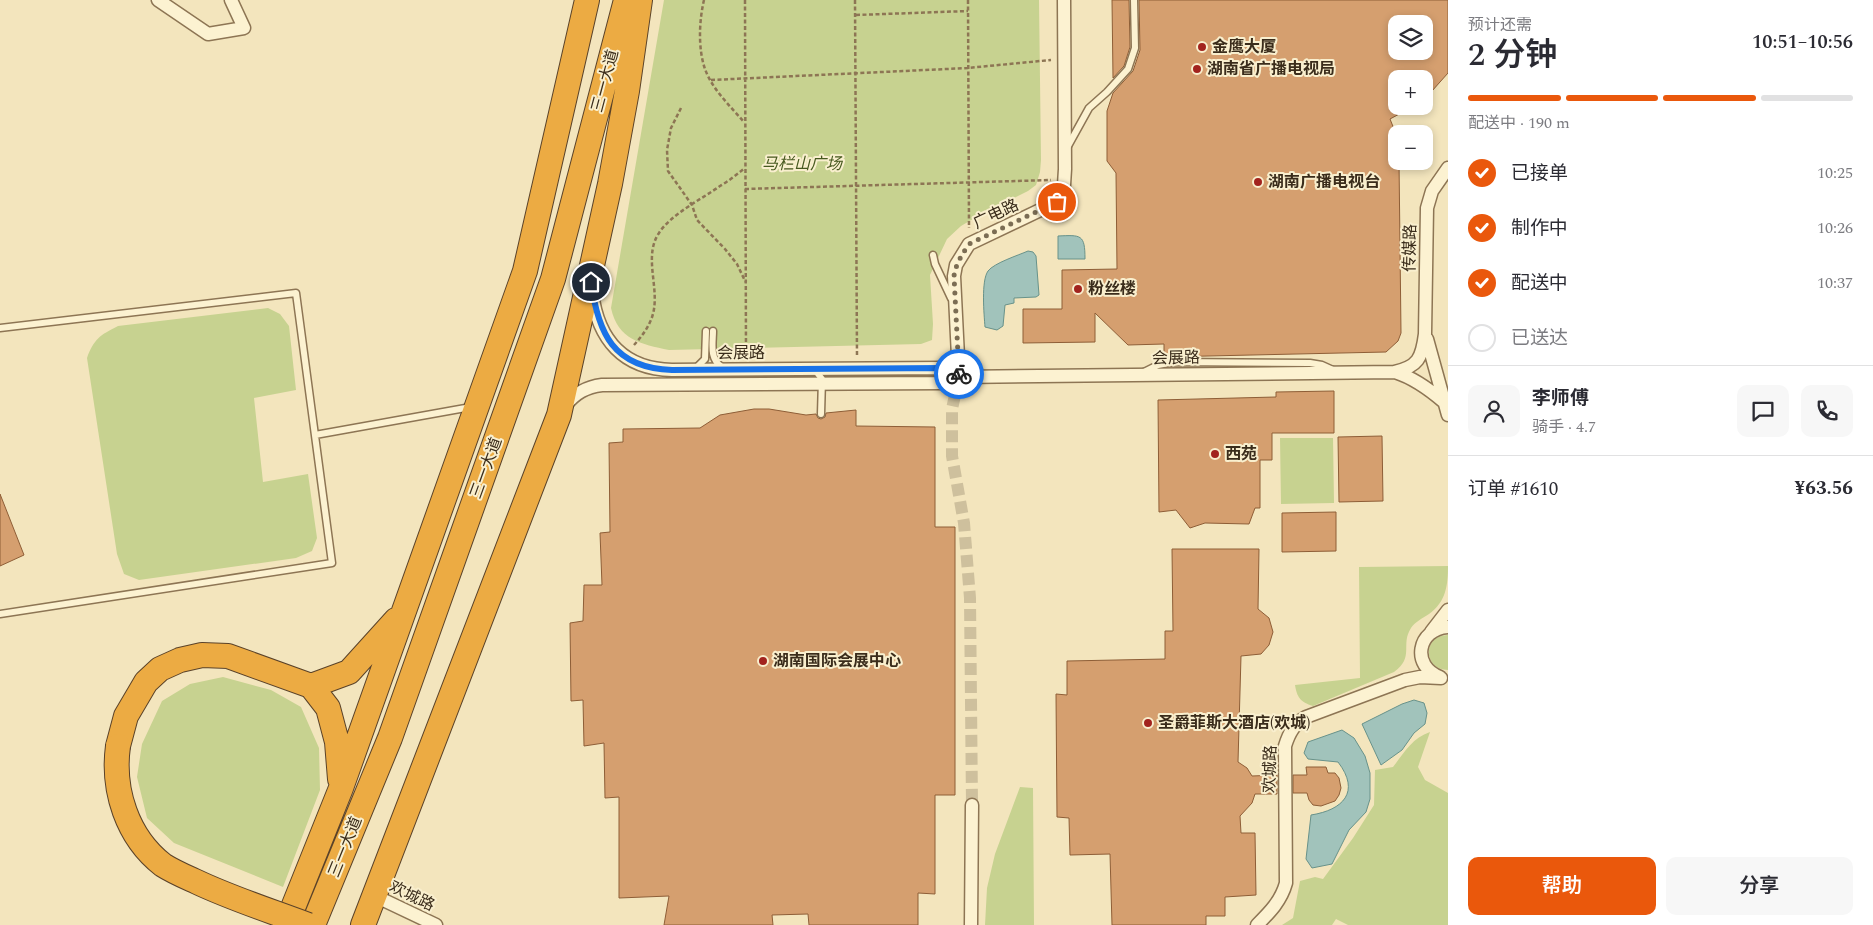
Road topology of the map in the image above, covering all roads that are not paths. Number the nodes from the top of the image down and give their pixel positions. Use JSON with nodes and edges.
{"nodes":[{"id":1,"x":158,"y":0,"type":"edge"},
{"id":2,"x":231,"y":0,"type":"edge"},
{"id":3,"x":587,"y":0,"type":"edge"},
{"id":4,"x":626,"y":0,"type":"edge"},
{"id":5,"x":640,"y":0,"type":"edge"},
{"id":6,"x":1064,"y":0,"type":"edge"},
{"id":7,"x":1134,"y":0,"type":"edge"},
{"id":8,"x":1065,"y":150,"type":"junction"},
{"id":9,"x":1448,"y":168,"type":"edge"},
{"id":10,"x":933,"y":256,"type":"dead end"},
{"id":11,"x":592,"y":266,"type":"junction"},
{"id":12,"x":955,"y":306,"type":"junction"},
{"id":13,"x":0,"y":328,"type":"edge"},
{"id":14,"x":1425,"y":334,"type":"junction"},
{"id":15,"x":694,"y":370,"type":"junction"},
{"id":16,"x":730,"y":370,"type":"junction"},
{"id":17,"x":1394,"y":372,"type":"junction"},
{"id":18,"x":959,"y":377,"type":"junction"},
{"id":19,"x":822,"y":380,"type":"junction"},
{"id":20,"x":1444,"y":402,"type":"junction"},
{"id":21,"x":477,"y":406,"type":"junction"},
{"id":22,"x":821,"y":414,"type":"dead end"},
{"id":23,"x":559,"y":415,"type":"junction"},
{"id":24,"x":1448,"y":415,"type":"edge"},
{"id":25,"x":315,"y":435,"type":"junction"},
{"id":26,"x":1448,"y":610,"type":"edge"},
{"id":27,"x":404,"y":612,"type":"junction"},
{"id":28,"x":0,"y":614,"type":"edge"},
{"id":29,"x":1448,"y":627,"type":"edge"},
{"id":30,"x":1427,"y":636,"type":"junction"},
{"id":31,"x":1421,"y":649,"type":"junction"},
{"id":32,"x":1445,"y":678,"type":"edge"},
{"id":33,"x":1405,"y":680,"type":"junction"},
{"id":34,"x":311,"y":686,"type":"junction"},
{"id":35,"x":341,"y":788,"type":"junction"},
{"id":36,"x":972,"y":805,"type":"tunnel mouth"},
{"id":37,"x":375,"y":896,"type":"junction"},
{"id":38,"x":286,"y":925,"type":"edge"},
{"id":39,"x":308,"y":925,"type":"edge"},
{"id":40,"x":313,"y":925,"type":"edge"},
{"id":41,"x":363,"y":925,"type":"edge"},
{"id":42,"x":436,"y":925,"type":"edge"},
{"id":43,"x":972,"y":925,"type":"edge"},
{"id":44,"x":1257,"y":925,"type":"edge"}],
"edges":[{"from":1,"to":2,"type":"street"},
{"from":3,"to":21,"type":"highway","name":"三一大道"},
{"from":4,"to":40,"type":"highway","name":"三一大道"},
{"from":5,"to":11,"type":"highway"},
{"from":6,"to":8,"type":"street","name":"广电路"},
{"from":7,"to":8,"type":"lane"},
{"from":8,"to":12,"type":"street","name":"广电路"},
{"from":9,"to":14,"type":"street","name":"传媒路"},
{"from":10,"to":12,"type":"lane"},
{"from":11,"to":15,"type":"street","name":"会展路"},
{"from":11,"to":23,"type":"highway"},
{"from":12,"to":18,"type":"street","name":"广电路"},
{"from":13,"to":25,"type":"lane"},
{"from":14,"to":17,"type":"street"},
{"from":14,"to":20,"type":"street"},
{"from":15,"to":16,"type":"street","name":"会展路"},
{"from":15,"to":16,"type":"lane"},
{"from":16,"to":19,"type":"street","name":"会展路"},
{"from":17,"to":18,"type":"street","name":"会展路"},
{"from":17,"to":20,"type":"street"},
{"from":18,"to":19,"type":"street","name":"会展路"},
{"from":18,"to":19,"type":"street","name":"会展路"},
{"from":19,"to":22,"type":"lane"},
{"from":19,"to":23,"type":"street","name":"会展路"},
{"from":20,"to":24,"type":"street"},
{"from":21,"to":25,"type":"lane"},
{"from":21,"to":27,"type":"highway","name":"三一大道"},
{"from":23,"to":37,"type":"highway"},
{"from":25,"to":28,"type":"lane"},
{"from":26,"to":30,"type":"street"},
{"from":27,"to":34,"type":"highway"},
{"from":27,"to":35,"type":"highway","name":"三一大道"},
{"from":29,"to":30,"type":"street"},
{"from":30,"to":31,"type":"street"},
{"from":31,"to":32,"type":"street"},
{"from":31,"to":33,"type":"street"},
{"from":32,"to":33,"type":"street","name":"欢城路"},
{"from":33,"to":44,"type":"street","name":"欢城路"},
{"from":34,"to":35,"type":"highway"},
{"from":34,"to":39,"type":"highway","bridge":true},
{"from":35,"to":38,"type":"highway","name":"三一大道"},
{"from":36,"to":43,"type":"street"},
{"from":37,"to":41,"type":"highway"},
{"from":37,"to":42,"type":"street","name":"欢城路"}]}
